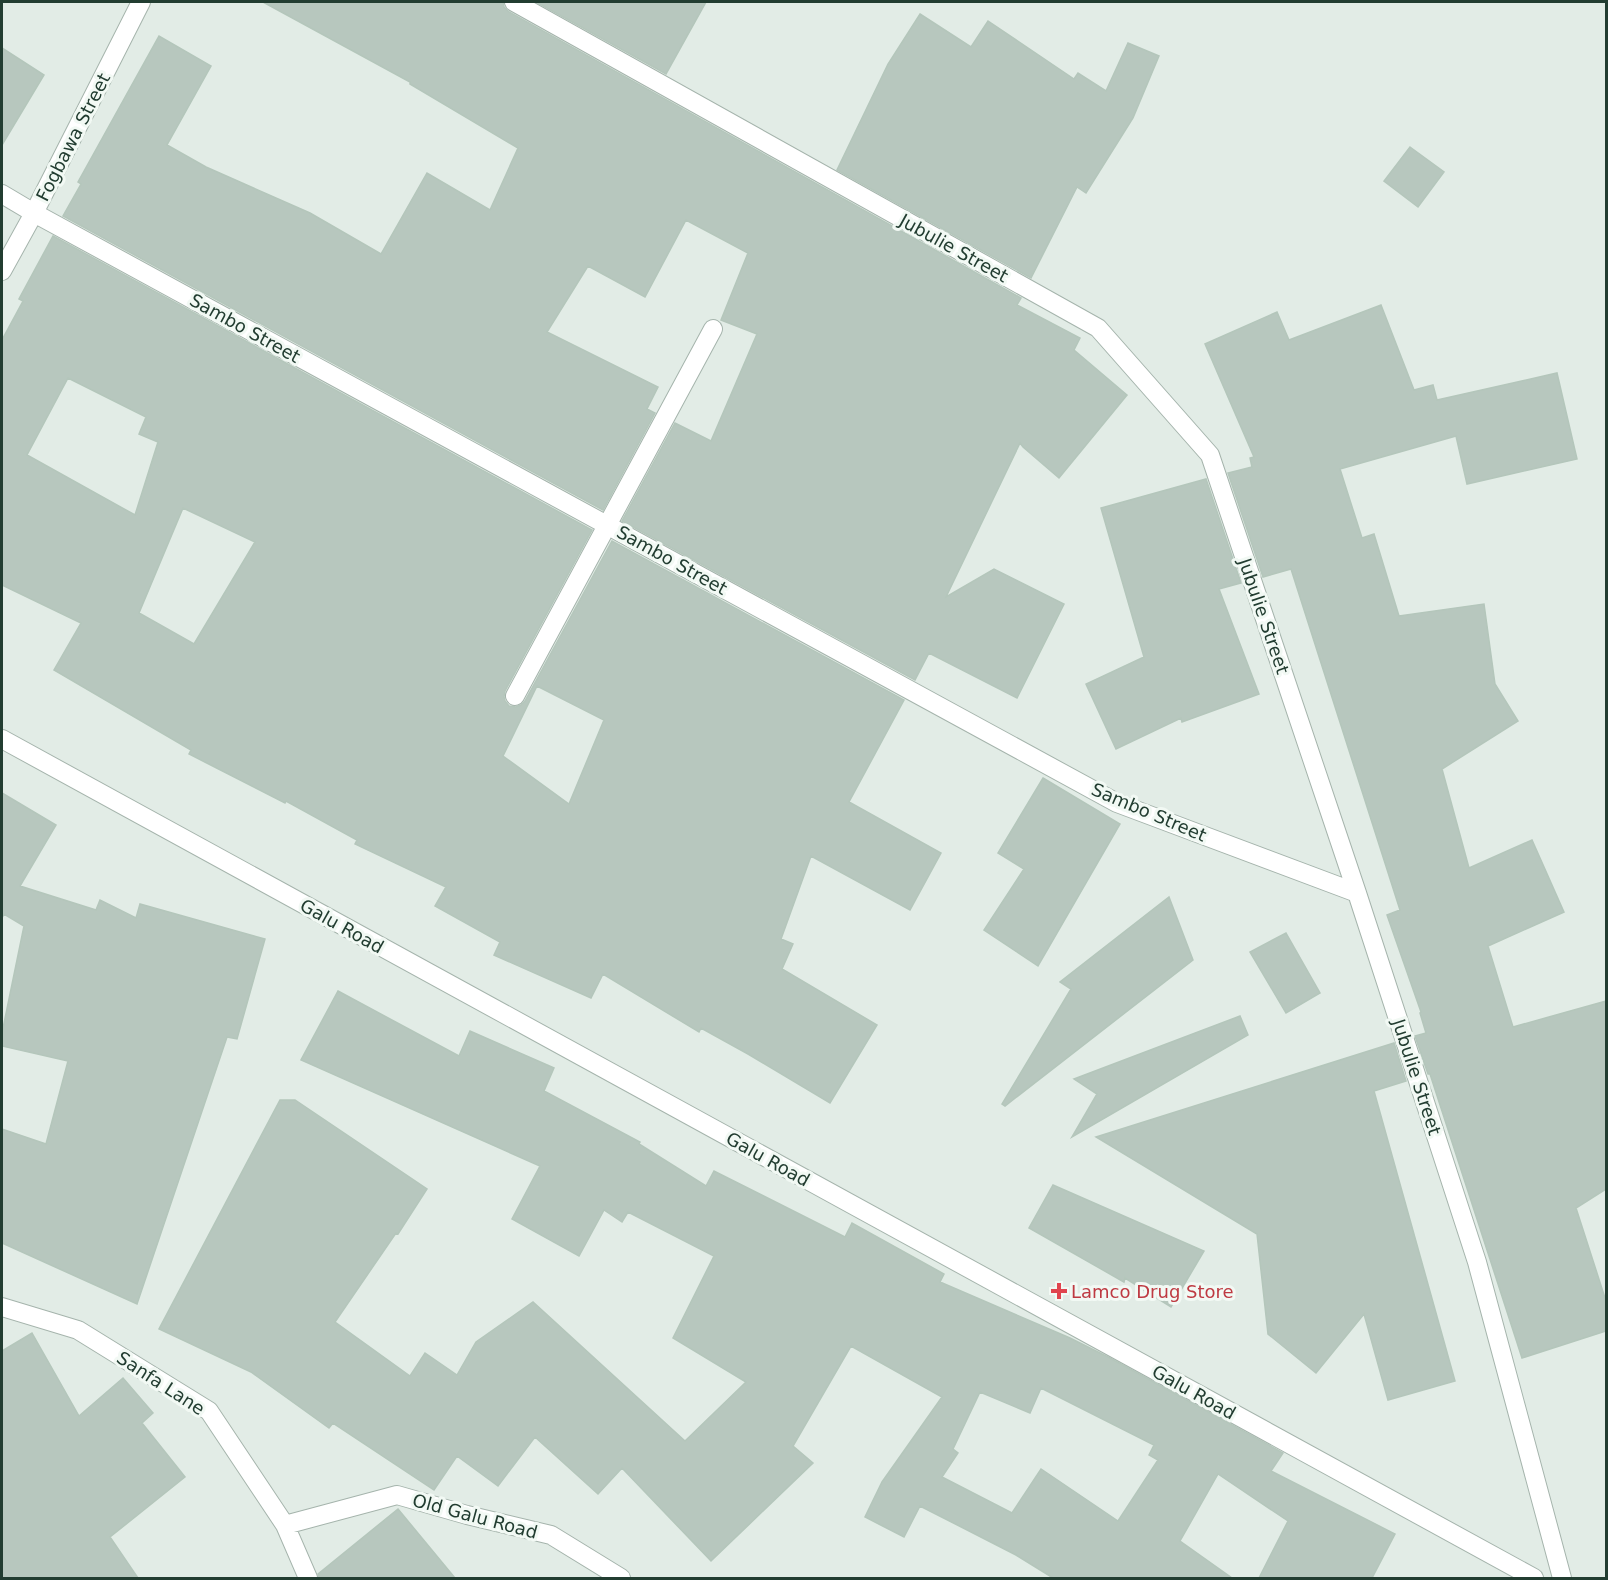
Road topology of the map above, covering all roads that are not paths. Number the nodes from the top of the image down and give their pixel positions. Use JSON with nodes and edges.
{"nodes":[{"id":1,"x":141,"y":2,"type":"edge"},
{"id":2,"x":514,"y":2,"type":"edge"},
{"id":3,"x":2,"y":194,"type":"edge"},
{"id":4,"x":34,"y":213,"type":"junction"},
{"id":5,"x":2,"y":271,"type":"edge"},
{"id":6,"x":713,"y":329,"type":"dead end"},
{"id":7,"x":606,"y":525,"type":"junction"},
{"id":8,"x":515,"y":696,"type":"dead end"},
{"id":9,"x":2,"y":740,"type":"edge"},
{"id":10,"x":1357,"y":893,"type":"junction"},
{"id":11,"x":2,"y":1307,"type":"edge"},
{"id":12,"x":285,"y":1525,"type":"junction"},
{"id":13,"x":308,"y":1578,"type":"edge"},
{"id":14,"x":621,"y":1578,"type":"edge"},
{"id":15,"x":1534,"y":1578,"type":"edge"},
{"id":16,"x":1562,"y":1578,"type":"edge"}],
"edges":[{"from":1,"to":4,"type":"street","name":"Fogbawa Street"},
{"from":2,"to":10,"type":"street","name":"Jubulie Street"},
{"from":3,"to":4,"type":"street","name":"Sambo Street"},
{"from":4,"to":5,"type":"street","name":"Fogbawa Street"},
{"from":4,"to":7,"type":"street","name":"Sambo Street"},
{"from":6,"to":7,"type":"street"},
{"from":7,"to":8,"type":"street"},
{"from":7,"to":10,"type":"street","name":"Sambo Street"},
{"from":9,"to":15,"type":"street","name":"Galu Road"},
{"from":10,"to":16,"type":"street","name":"Jubulie Street"},
{"from":11,"to":12,"type":"street","name":"Sanfa Lane"},
{"from":12,"to":13,"type":"street","name":"Sanfa Lane"},
{"from":12,"to":14,"type":"street","name":"Old Galu Road"}]}
